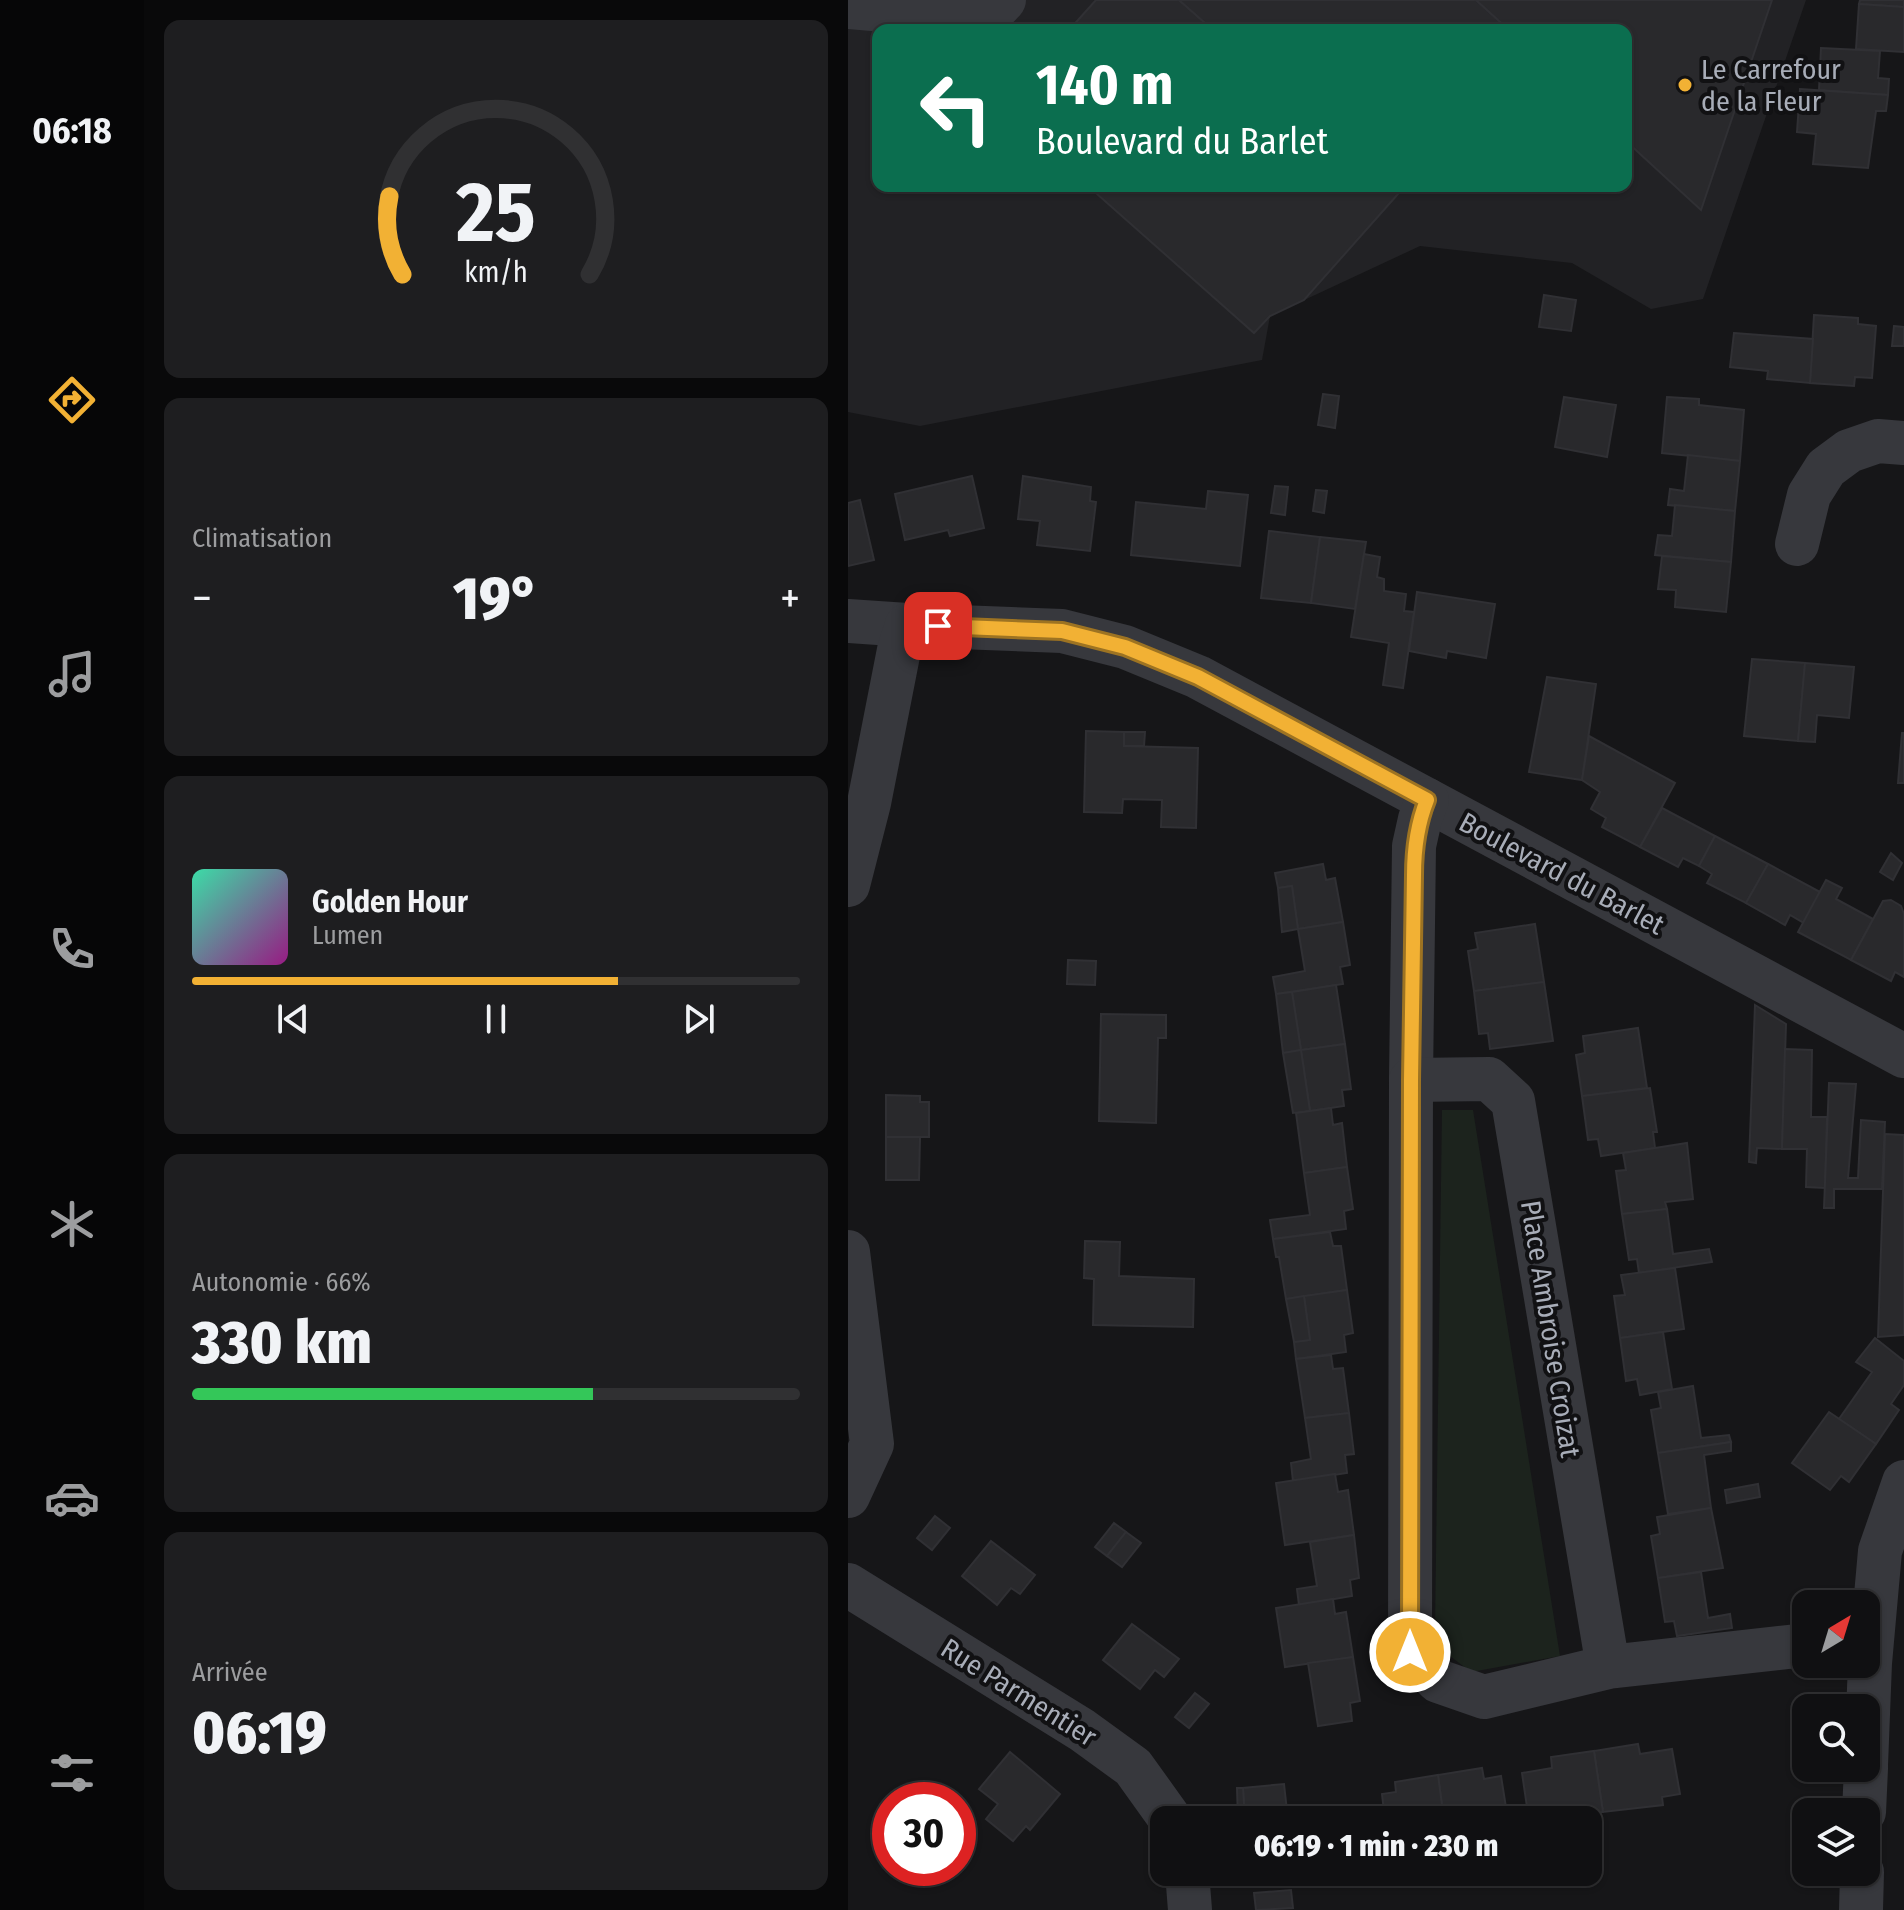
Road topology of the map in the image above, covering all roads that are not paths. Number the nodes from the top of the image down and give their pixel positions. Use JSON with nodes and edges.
{"nodes":[{"id":1,"x":1004,"y":0,"type":"edge"},
{"id":2,"x":848,"y":7,"type":"edge"},
{"id":3,"x":1904,"y":443,"type":"edge"},
{"id":4,"x":1797,"y":544,"type":"dead end"},
{"id":5,"x":848,"y":621,"type":"edge"},
{"id":6,"x":907,"y":625,"type":"junction"},
{"id":7,"x":1427,"y":800,"type":"junction"},
{"id":8,"x":848,"y":885,"type":"edge"},
{"id":9,"x":1904,"y":1056,"type":"edge"},
{"id":10,"x":1411,"y":1080,"type":"junction"},
{"id":11,"x":848,"y":1252,"type":"edge"},
{"id":12,"x":1904,"y":1482,"type":"edge"},
{"id":13,"x":848,"y":1496,"type":"edge"},
{"id":14,"x":848,"y":1585,"type":"edge"},
{"id":15,"x":1875,"y":1590,"type":"edge"},
{"id":16,"x":1792,"y":1647,"type":"edge"},
{"id":17,"x":1608,"y":1667,"type":"junction"},
{"id":18,"x":1161,"y":1806,"type":"edge"},
{"id":19,"x":1188,"y":1886,"type":"edge"},
{"id":20,"x":1862,"y":1886,"type":"edge"},
{"id":21,"x":1190,"y":1910,"type":"edge"},
{"id":22,"x":1861,"y":1910,"type":"edge"}],
"edges":[{"from":1,"to":2,"type":"street"},
{"from":3,"to":4,"type":"street"},
{"from":5,"to":6,"type":"street","name":"Boulevard du Barlet"},
{"from":6,"to":7,"type":"street","name":"Boulevard du Barlet"},
{"from":6,"to":8,"type":"street"},
{"from":7,"to":9,"type":"street","name":"Boulevard du Barlet"},
{"from":7,"to":10,"type":"street"},
{"from":10,"to":17,"type":"street","name":"Place Ambroise Croizat"},
{"from":10,"to":17,"type":"street"},
{"from":11,"to":13,"type":"street"},
{"from":12,"to":15,"type":"street"},
{"from":14,"to":18,"type":"street","name":"Rue Parmentier"},
{"from":16,"to":17,"type":"street"},
{"from":19,"to":21,"type":"street"},
{"from":20,"to":22,"type":"street"}]}
